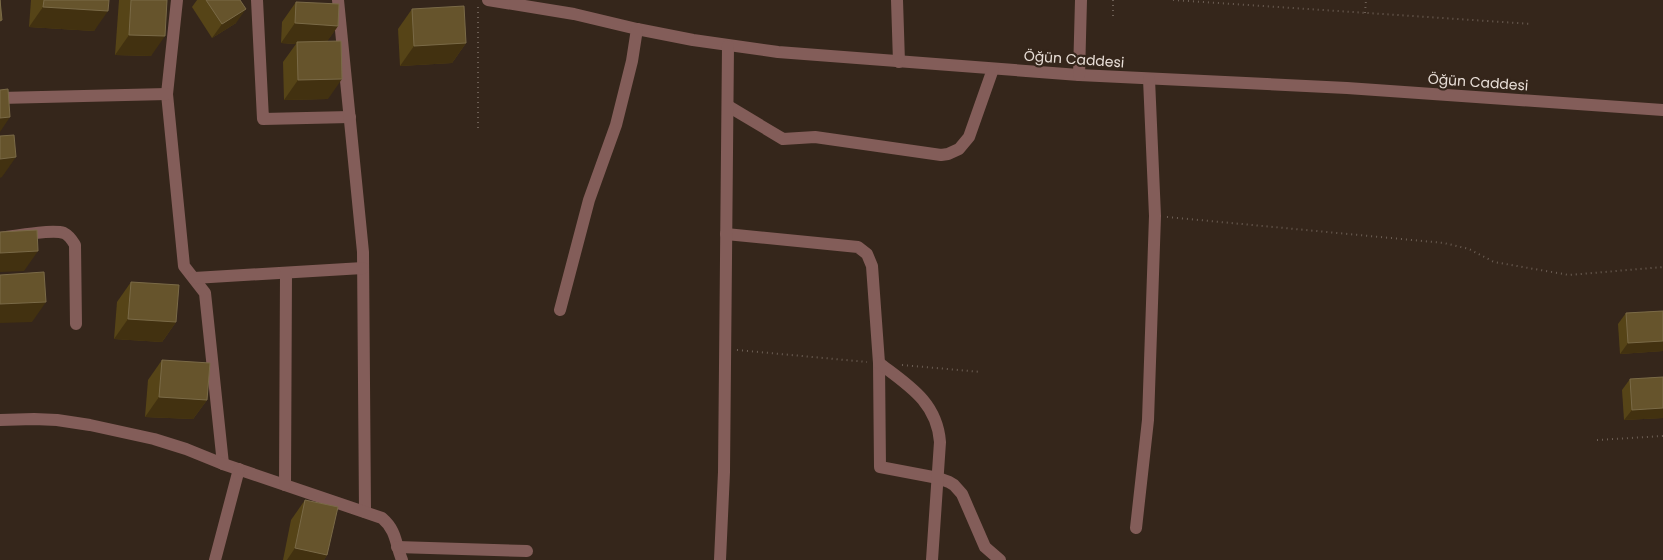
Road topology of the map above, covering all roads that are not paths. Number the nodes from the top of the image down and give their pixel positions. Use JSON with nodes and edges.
{"nodes":[{"id":1,"x":177,"y":0,"type":"edge"},
{"id":2,"x":257,"y":0,"type":"edge"},
{"id":3,"x":338,"y":0,"type":"edge"},
{"id":4,"x":488,"y":0,"type":"edge"},
{"id":5,"x":897,"y":0,"type":"edge"},
{"id":6,"x":1081,"y":0,"type":"edge"},
{"id":7,"x":637,"y":29,"type":"junction"},
{"id":8,"x":728,"y":46,"type":"junction"},
{"id":9,"x":899,"y":62,"type":"junction"},
{"id":10,"x":993,"y":69,"type":"junction"},
{"id":11,"x":1079,"y":75,"type":"junction"},
{"id":12,"x":1149,"y":79,"type":"junction"},
{"id":13,"x":167,"y":94,"type":"junction"},
{"id":14,"x":0,"y":98,"type":"edge"},
{"id":15,"x":728,"y":106,"type":"junction"},
{"id":16,"x":1663,"y":110,"type":"edge"},
{"id":17,"x":350,"y":118,"type":"junction"},
{"id":18,"x":726,"y":234,"type":"junction"},
{"id":19,"x":0,"y":238,"type":"edge"},
{"id":20,"x":363,"y":268,"type":"junction"},
{"id":21,"x":286,"y":273,"type":"junction"},
{"id":22,"x":194,"y":278,"type":"junction"},
{"id":23,"x":560,"y":310,"type":"dead end"},
{"id":24,"x":76,"y":324,"type":"dead end"},
{"id":25,"x":879,"y":363,"type":"junction"},
{"id":26,"x":0,"y":420,"type":"edge"},
{"id":27,"x":223,"y":464,"type":"junction"},
{"id":28,"x":239,"y":470,"type":"junction"},
{"id":29,"x":938,"y":478,"type":"junction"},
{"id":30,"x":285,"y":485,"type":"junction"},
{"id":31,"x":365,"y":512,"type":"junction"},
{"id":32,"x":1136,"y":528,"type":"dead end"},
{"id":33,"x":397,"y":547,"type":"junction"},
{"id":34,"x":527,"y":551,"type":"dead end"},
{"id":35,"x":216,"y":560,"type":"edge"},
{"id":36,"x":402,"y":560,"type":"edge"},
{"id":37,"x":720,"y":560,"type":"edge"},
{"id":38,"x":932,"y":560,"type":"edge"},
{"id":39,"x":1000,"y":560,"type":"edge"}],
"edges":[{"from":1,"to":13,"type":"street"},
{"from":2,"to":17,"type":"street"},
{"from":3,"to":17,"type":"street"},
{"from":4,"to":7,"type":"street","name":"Öğün Caddesi"},
{"from":5,"to":9,"type":"street"},
{"from":6,"to":11,"type":"street"},
{"from":7,"to":8,"type":"street","name":"Öğün Caddesi"},
{"from":7,"to":23,"type":"street"},
{"from":8,"to":9,"type":"street","name":"Öğün Caddesi"},
{"from":8,"to":15,"type":"street"},
{"from":9,"to":10,"type":"street","name":"Öğün Caddesi"},
{"from":10,"to":11,"type":"street","name":"Öğün Caddesi"},
{"from":10,"to":15,"type":"street"},
{"from":11,"to":12,"type":"street","name":"Öğün Caddesi"},
{"from":12,"to":16,"type":"street","name":"Öğün Caddesi"},
{"from":12,"to":32,"type":"street"},
{"from":13,"to":14,"type":"street"},
{"from":13,"to":22,"type":"street"},
{"from":15,"to":18,"type":"street"},
{"from":17,"to":20,"type":"street"},
{"from":18,"to":25,"type":"street"},
{"from":18,"to":37,"type":"street"},
{"from":19,"to":24,"type":"street"},
{"from":20,"to":21,"type":"street"},
{"from":20,"to":31,"type":"street"},
{"from":21,"to":22,"type":"street"},
{"from":21,"to":30,"type":"street"},
{"from":22,"to":27,"type":"street"},
{"from":25,"to":29,"type":"street"},
{"from":25,"to":29,"type":"street"},
{"from":26,"to":27,"type":"street"},
{"from":27,"to":28,"type":"street"},
{"from":28,"to":30,"type":"street"},
{"from":28,"to":35,"type":"street"},
{"from":29,"to":38,"type":"street"},
{"from":29,"to":39,"type":"street"},
{"from":30,"to":31,"type":"street"},
{"from":31,"to":33,"type":"street"},
{"from":33,"to":34,"type":"street"},
{"from":33,"to":36,"type":"street"}]}
